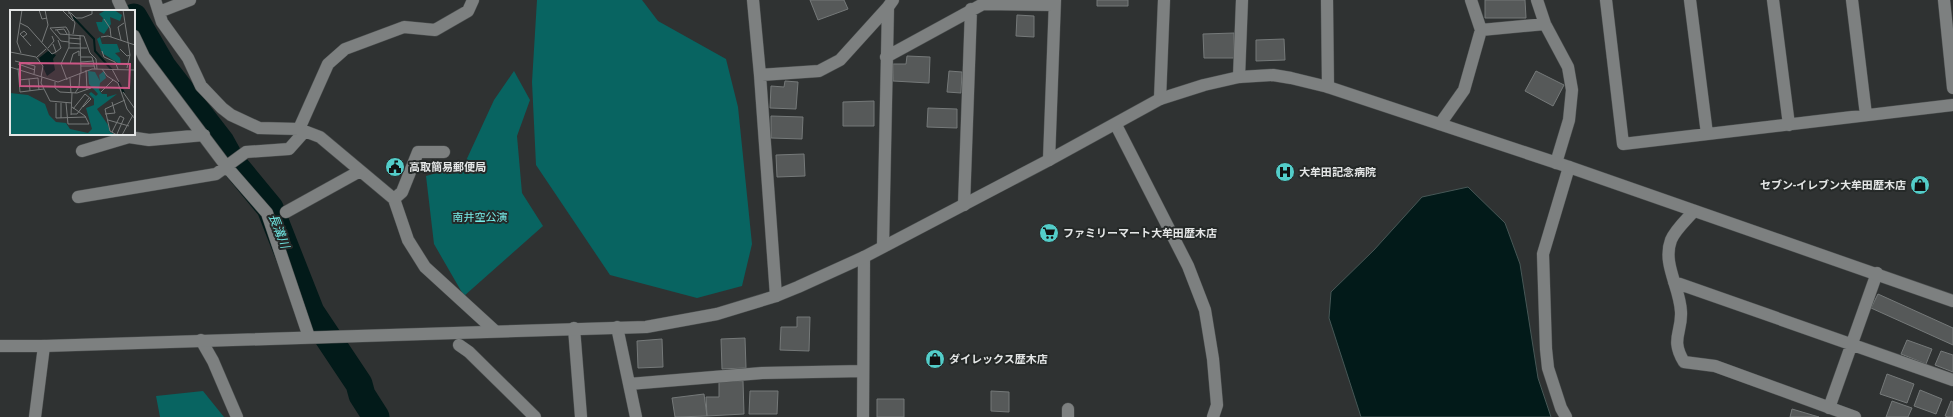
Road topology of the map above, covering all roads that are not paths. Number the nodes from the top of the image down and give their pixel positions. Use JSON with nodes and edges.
{"nodes":[{"id":1,"x":118,"y":0,"type":"edge"},
{"id":2,"x":155,"y":0,"type":"edge"},
{"id":3,"x":190,"y":0,"type":"edge"},
{"id":4,"x":473,"y":0,"type":"edge"},
{"id":5,"x":753,"y":0,"type":"edge"},
{"id":6,"x":1164,"y":0,"type":"edge"},
{"id":7,"x":1242,"y":0,"type":"edge"},
{"id":8,"x":1327,"y":0,"type":"edge"},
{"id":9,"x":1471,"y":0,"type":"edge"},
{"id":10,"x":1537,"y":0,"type":"edge"},
{"id":11,"x":1606,"y":0,"type":"edge"},
{"id":12,"x":1690,"y":0,"type":"edge"},
{"id":13,"x":1773,"y":0,"type":"edge"},
{"id":14,"x":1852,"y":0,"type":"edge"},
{"id":15,"x":1944,"y":0,"type":"edge"},
{"id":16,"x":890,"y":3,"type":"edge"},
{"id":17,"x":1055,"y":3,"type":"edge"},
{"id":18,"x":971,"y":9,"type":"junction"},
{"id":19,"x":123,"y":10,"type":"edge"},
{"id":20,"x":159,"y":12,"type":"junction"},
{"id":21,"x":1545,"y":24,"type":"junction"},
{"id":22,"x":1481,"y":30,"type":"junction"},
{"id":23,"x":135,"y":38,"type":"edge"},
{"id":24,"x":886,"y":57,"type":"junction"},
{"id":25,"x":760,"y":75,"type":"junction"},
{"id":26,"x":1239,"y":78,"type":"junction"},
{"id":27,"x":1328,"y":88,"type":"junction"},
{"id":28,"x":1953,"y":88,"type":"edge"},
{"id":29,"x":1160,"y":99,"type":"junction"},
{"id":30,"x":1953,"y":105,"type":"edge"},
{"id":31,"x":1866,"y":115,"type":"junction"},
{"id":32,"x":1440,"y":124,"type":"junction"},
{"id":33,"x":1116,"y":125,"type":"junction"},
{"id":34,"x":1789,"y":125,"type":"junction"},
{"id":35,"x":302,"y":130,"type":"junction"},
{"id":36,"x":1706,"y":134,"type":"junction"},
{"id":37,"x":204,"y":135,"type":"junction"},
{"id":38,"x":82,"y":151,"type":"dead end"},
{"id":39,"x":444,"y":152,"type":"dead end"},
{"id":40,"x":1049,"y":160,"type":"junction"},
{"id":41,"x":1556,"y":163,"type":"junction"},
{"id":42,"x":226,"y":166,"type":"junction"},
{"id":43,"x":1569,"y":167,"type":"junction"},
{"id":44,"x":360,"y":171,"type":"junction"},
{"id":45,"x":78,"y":197,"type":"dead end"},
{"id":46,"x":394,"y":199,"type":"junction"},
{"id":47,"x":964,"y":205,"type":"junction"},
{"id":48,"x":1694,"y":211,"type":"junction"},
{"id":49,"x":286,"y":212,"type":"dead end"},
{"id":50,"x":883,"y":246,"type":"junction"},
{"id":51,"x":864,"y":256,"type":"junction"},
{"id":52,"x":1876,"y":273,"type":"junction"},
{"id":53,"x":1674,"y":282,"type":"junction"},
{"id":54,"x":776,"y":296,"type":"junction"},
{"id":55,"x":1953,"y":301,"type":"edge"},
{"id":56,"x":617,"y":327,"type":"junction"},
{"id":57,"x":574,"y":328,"type":"junction"},
{"id":58,"x":496,"y":331,"type":"junction"},
{"id":59,"x":309,"y":337,"type":"junction"},
{"id":60,"x":202,"y":340,"type":"junction"},
{"id":61,"x":1852,"y":343,"type":"junction"},
{"id":62,"x":459,"y":345,"type":"dead end"},
{"id":63,"x":0,"y":346,"type":"edge"},
{"id":64,"x":44,"y":346,"type":"junction"},
{"id":65,"x":863,"y":371,"type":"junction"},
{"id":66,"x":1953,"y":380,"type":"edge"},
{"id":67,"x":629,"y":384,"type":"junction"},
{"id":68,"x":1830,"y":408,"type":"junction"},
{"id":69,"x":35,"y":417,"type":"edge"},
{"id":70,"x":237,"y":417,"type":"edge"},
{"id":71,"x":535,"y":417,"type":"edge"},
{"id":72,"x":581,"y":417,"type":"edge"},
{"id":73,"x":636,"y":417,"type":"edge"},
{"id":74,"x":863,"y":417,"type":"edge"},
{"id":75,"x":1213,"y":417,"type":"edge"},
{"id":76,"x":1566,"y":417,"type":"edge"},
{"id":77,"x":1855,"y":417,"type":"edge"}],
"edges":[{"from":1,"to":19,"type":"street"},
{"from":2,"to":20,"type":"street"},
{"from":3,"to":20,"type":"street"},
{"from":4,"to":35,"type":"street"},
{"from":5,"to":25,"type":"street"},
{"from":6,"to":29,"type":"street"},
{"from":7,"to":26,"type":"street"},
{"from":8,"to":27,"type":"street"},
{"from":9,"to":22,"type":"street"},
{"from":10,"to":21,"type":"street"},
{"from":11,"to":36,"type":"street"},
{"from":12,"to":36,"type":"street"},
{"from":13,"to":34,"type":"street"},
{"from":14,"to":31,"type":"street"},
{"from":15,"to":28,"type":"street"},
{"from":16,"to":24,"type":"street"},
{"from":16,"to":25,"type":"street"},
{"from":17,"to":18,"type":"street"},
{"from":17,"to":40,"type":"street"},
{"from":18,"to":24,"type":"street"},
{"from":18,"to":47,"type":"street"},
{"from":20,"to":35,"type":"street"},
{"from":21,"to":22,"type":"street"},
{"from":21,"to":41,"type":"street"},
{"from":22,"to":32,"type":"street"},
{"from":23,"to":37,"type":"street"},
{"from":24,"to":50,"type":"street"},
{"from":25,"to":54,"type":"street"},
{"from":26,"to":27,"type":"street"},
{"from":26,"to":29,"type":"street"},
{"from":27,"to":32,"type":"street"},
{"from":29,"to":33,"type":"street"},
{"from":30,"to":31,"type":"street"},
{"from":31,"to":34,"type":"street"},
{"from":32,"to":41,"type":"street"},
{"from":33,"to":40,"type":"street"},
{"from":33,"to":75,"type":"street"},
{"from":34,"to":36,"type":"street"},
{"from":35,"to":42,"type":"street"},
{"from":35,"to":44,"type":"street"},
{"from":37,"to":38,"type":"street"},
{"from":37,"to":42,"type":"street"},
{"from":39,"to":46,"type":"street"},
{"from":40,"to":47,"type":"street"},
{"from":41,"to":43,"type":"street"},
{"from":42,"to":45,"type":"street"},
{"from":42,"to":59,"type":"street"},
{"from":43,"to":48,"type":"street"},
{"from":43,"to":76,"type":"street"},
{"from":44,"to":46,"type":"street"},
{"from":44,"to":49,"type":"street"},
{"from":46,"to":58,"type":"street"},
{"from":47,"to":50,"type":"street"},
{"from":48,"to":52,"type":"street"},
{"from":48,"to":53,"type":"street"},
{"from":50,"to":51,"type":"street"},
{"from":51,"to":54,"type":"street"},
{"from":51,"to":65,"type":"street"},
{"from":52,"to":55,"type":"street"},
{"from":52,"to":61,"type":"street"},
{"from":53,"to":61,"type":"street"},
{"from":53,"to":68,"type":"street"},
{"from":54,"to":56,"type":"street"},
{"from":56,"to":57,"type":"street"},
{"from":56,"to":67,"type":"street"},
{"from":57,"to":58,"type":"street"},
{"from":57,"to":72,"type":"street"},
{"from":58,"to":59,"type":"street"},
{"from":59,"to":60,"type":"street"},
{"from":60,"to":64,"type":"street"},
{"from":60,"to":70,"type":"street"},
{"from":61,"to":66,"type":"street"},
{"from":61,"to":68,"type":"street"},
{"from":62,"to":71,"type":"street"},
{"from":63,"to":64,"type":"street"},
{"from":64,"to":69,"type":"street"},
{"from":65,"to":67,"type":"street"},
{"from":65,"to":74,"type":"street"},
{"from":67,"to":73,"type":"street"},
{"from":68,"to":77,"type":"street"}]}
